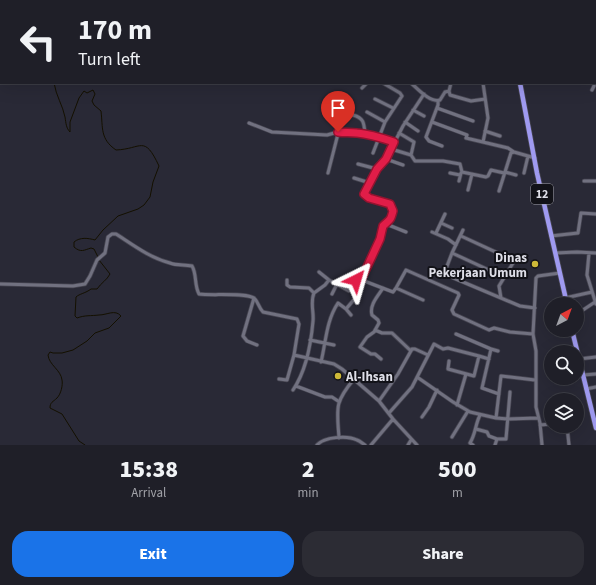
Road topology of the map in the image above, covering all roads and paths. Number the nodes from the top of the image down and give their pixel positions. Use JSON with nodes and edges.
{"nodes":[{"id":1,"x":366,"y":84,"type":"edge"},
{"id":2,"x":385,"y":84,"type":"edge"},
{"id":3,"x":412,"y":84,"type":"edge"},
{"id":4,"x":450,"y":84,"type":"edge"},
{"id":5,"x":483,"y":84,"type":"edge"},
{"id":6,"x":520,"y":84,"type":"edge"},
{"id":7,"x":594,"y":84,"type":"edge"},
{"id":8,"x":362,"y":88,"type":"dead end"},
{"id":9,"x":592,"y":90,"type":"dead end"},
{"id":10,"x":449,"y":91,"type":"junction"},
{"id":11,"x":424,"y":94,"type":"junction"},
{"id":12,"x":375,"y":99,"type":"dead end"},
{"id":13,"x":485,"y":99,"type":"junction"},
{"id":14,"x":438,"y":101,"type":"junction"},
{"id":15,"x":348,"y":106,"type":"dead end"},
{"id":16,"x":393,"y":108,"type":"junction"},
{"id":17,"x":437,"y":108,"type":"junction"},
{"id":18,"x":413,"y":110,"type":"junction"},
{"id":19,"x":367,"y":112,"type":"dead end"},
{"id":20,"x":424,"y":116,"type":"dead end"},
{"id":21,"x":473,"y":121,"type":"dead end"},
{"id":22,"x":385,"y":122,"type":"junction"},
{"id":23,"x":405,"y":122,"type":"junction"},
{"id":24,"x":432,"y":122,"type":"junction"},
{"id":25,"x":249,"y":123,"type":"dead end"},
{"id":26,"x":340,"y":126,"type":"dead end"},
{"id":27,"x":418,"y":131,"type":"dead end"},
{"id":28,"x":485,"y":131,"type":"junction"},
{"id":29,"x":338,"y":132,"type":"junction"},
{"id":30,"x":399,"y":133,"type":"junction"},
{"id":31,"x":365,"y":134,"type":"junction"},
{"id":32,"x":500,"y":136,"type":"dead end"},
{"id":33,"x":379,"y":137,"type":"junction"},
{"id":34,"x":394,"y":142,"type":"junction"},
{"id":35,"x":482,"y":142,"type":"junction"},
{"id":36,"x":442,"y":146,"type":"dead end"},
{"id":37,"x":391,"y":148,"type":"junction"},
{"id":38,"x":514,"y":152,"type":"junction"},
{"id":39,"x":373,"y":153,"type":"dead end"},
{"id":40,"x":411,"y":155,"type":"junction"},
{"id":41,"x":528,"y":156,"type":"junction"},
{"id":42,"x":534,"y":158,"type":"junction"},
{"id":43,"x":386,"y":159,"type":"junction"},
{"id":44,"x":358,"y":164,"type":"dead end"},
{"id":45,"x":404,"y":165,"type":"dead end"},
{"id":46,"x":377,"y":169,"type":"junction"},
{"id":47,"x":505,"y":172,"type":"junction"},
{"id":48,"x":328,"y":173,"type":"dead end"},
{"id":49,"x":450,"y":173,"type":"dead end"},
{"id":50,"x":461,"y":173,"type":"junction"},
{"id":51,"x":524,"y":173,"type":"dead end"},
{"id":52,"x":472,"y":174,"type":"junction"},
{"id":53,"x":516,"y":176,"type":"dead end"},
{"id":54,"x":354,"y":178,"type":"dead end"},
{"id":55,"x":459,"y":181,"type":"dead end"},
{"id":56,"x":584,"y":181,"type":"dead end"},
{"id":57,"x":596,"y":181,"type":"edge"},
{"id":58,"x":370,"y":183,"type":"junction"},
{"id":59,"x":468,"y":190,"type":"dead end"},
{"id":60,"x":499,"y":191,"type":"dead end"},
{"id":61,"x":446,"y":214,"type":"dead end"},
{"id":62,"x":596,"y":214,"type":"edge"},
{"id":63,"x":441,"y":222,"type":"junction"},
{"id":64,"x":386,"y":224,"type":"junction"},
{"id":65,"x":452,"y":228,"type":"dead end"},
{"id":66,"x":463,"y":230,"type":"dead end"},
{"id":67,"x":406,"y":232,"type":"dead end"},
{"id":68,"x":461,"y":236,"type":"junction"},
{"id":69,"x":551,"y":236,"type":"junction"},
{"id":70,"x":456,"y":245,"type":"junction"},
{"id":71,"x":452,"y":253,"type":"junction"},
{"id":72,"x":555,"y":253,"type":"junction"},
{"id":73,"x":589,"y":253,"type":"junction"},
{"id":74,"x":596,"y":253,"type":"edge"},
{"id":75,"x":319,"y":272,"type":"dead end"},
{"id":76,"x":560,"y":273,"type":"junction"},
{"id":77,"x":504,"y":277,"type":"junction"},
{"id":78,"x":287,"y":280,"type":"dead end"},
{"id":79,"x":329,"y":280,"type":"junction"},
{"id":80,"x":361,"y":280,"type":"junction"},
{"id":81,"x":0,"y":284,"type":"edge"},
{"id":82,"x":336,"y":284,"type":"junction"},
{"id":83,"x":384,"y":288,"type":"junction"},
{"id":84,"x":396,"y":288,"type":"junction"},
{"id":85,"x":592,"y":292,"type":"junction"},
{"id":86,"x":314,"y":293,"type":"junction"},
{"id":87,"x":332,"y":294,"type":"dead end"},
{"id":88,"x":357,"y":296,"type":"dead end"},
{"id":89,"x":565,"y":297,"type":"edge"},
{"id":90,"x":570,"y":297,"type":"edge"},
{"id":91,"x":254,"y":298,"type":"junction"},
{"id":92,"x":501,"y":298,"type":"junction"},
{"id":93,"x":423,"y":300,"type":"dead end"},
{"id":94,"x":596,"y":302,"type":"edge"},
{"id":95,"x":535,"y":308,"type":"junction"},
{"id":96,"x":346,"y":309,"type":"junction"},
{"id":97,"x":584,"y":310,"type":"edge"},
{"id":98,"x":351,"y":315,"type":"dead end"},
{"id":99,"x":375,"y":330,"type":"junction"},
{"id":100,"x":456,"y":334,"type":"dead end"},
{"id":101,"x":533,"y":334,"type":"junction"},
{"id":102,"x":310,"y":340,"type":"junction"},
{"id":103,"x":326,"y":343,"type":"junction"},
{"id":104,"x":257,"y":345,"type":"dead end"},
{"id":105,"x":334,"y":345,"type":"dead end"},
{"id":106,"x":491,"y":349,"type":"junction"},
{"id":107,"x":411,"y":351,"type":"junction"},
{"id":108,"x":498,"y":351,"type":"dead end"},
{"id":109,"x":294,"y":355,"type":"junction"},
{"id":110,"x":428,"y":355,"type":"junction"},
{"id":111,"x":478,"y":356,"type":"junction"},
{"id":112,"x":596,"y":357,"type":"edge"},
{"id":113,"x":307,"y":358,"type":"junction"},
{"id":114,"x":584,"y":358,"type":"edge"},
{"id":115,"x":381,"y":359,"type":"dead end"},
{"id":116,"x":489,"y":359,"type":"junction"},
{"id":117,"x":449,"y":361,"type":"dead end"},
{"id":118,"x":321,"y":362,"type":"junction"},
{"id":119,"x":466,"y":374,"type":"junction"},
{"id":120,"x":596,"y":374,"type":"edge"},
{"id":121,"x":584,"y":375,"type":"edge"},
{"id":122,"x":417,"y":377,"type":"junction"},
{"id":123,"x":279,"y":379,"type":"dead end"},
{"id":124,"x":354,"y":379,"type":"junction"},
{"id":125,"x":535,"y":380,"type":"junction"},
{"id":126,"x":584,"y":380,"type":"edge"},
{"id":127,"x":296,"y":386,"type":"junction"},
{"id":128,"x":596,"y":387,"type":"edge"},
{"id":129,"x":586,"y":389,"type":"junction"},
{"id":130,"x":293,"y":390,"type":"dead end"},
{"id":131,"x":437,"y":390,"type":"junction"},
{"id":132,"x":510,"y":392,"type":"dead end"},
{"id":133,"x":499,"y":394,"type":"junction"},
{"id":134,"x":338,"y":401,"type":"junction"},
{"id":135,"x":379,"y":401,"type":"junction"},
{"id":136,"x":457,"y":405,"type":"junction"},
{"id":137,"x":593,"y":407,"type":"edge"},
{"id":138,"x":468,"y":411,"type":"junction"},
{"id":139,"x":389,"y":413,"type":"junction"},
{"id":140,"x":480,"y":415,"type":"junction"},
{"id":141,"x":422,"y":417,"type":"dead end"},
{"id":142,"x":496,"y":418,"type":"junction"},
{"id":143,"x":538,"y":418,"type":"junction"},
{"id":144,"x":508,"y":419,"type":"junction"},
{"id":145,"x":393,"y":420,"type":"junction"},
{"id":146,"x":540,"y":425,"type":"junction"},
{"id":147,"x":544,"y":425,"type":"edge"},
{"id":148,"x":596,"y":428,"type":"edge"},
{"id":149,"x":476,"y":429,"type":"junction"},
{"id":150,"x":568,"y":433,"type":"edge"},
{"id":151,"x":452,"y":437,"type":"dead end"},
{"id":152,"x":339,"y":438,"type":"junction"},
{"id":153,"x":497,"y":439,"type":"junction"},
{"id":154,"x":411,"y":440,"type":"junction"},
{"id":155,"x":471,"y":444,"type":"edge"},
{"id":156,"x":317,"y":445,"type":"edge"},
{"id":157,"x":365,"y":445,"type":"edge"},
{"id":158,"x":372,"y":445,"type":"edge"},
{"id":159,"x":408,"y":445,"type":"edge"},
{"id":160,"x":417,"y":445,"type":"edge"},
{"id":161,"x":495,"y":445,"type":"edge"},
{"id":162,"x":542,"y":445,"type":"edge"},
{"id":163,"x":569,"y":445,"type":"edge"}],
"edges":[{"from":1,"to":8,"type":"street"},
{"from":2,"to":16,"type":"street"},
{"from":3,"to":11,"type":"street"},
{"from":4,"to":10,"type":"street"},
{"from":5,"to":13,"type":"street"},
{"from":6,"to":42,"type":"highway","number":"12"},
{"from":7,"to":9,"type":"street"},
{"from":10,"to":13,"type":"street"},
{"from":10,"to":14,"type":"street"},
{"from":11,"to":14,"type":"street"},
{"from":11,"to":18,"type":"street"},
{"from":12,"to":16,"type":"street"},
{"from":13,"to":28,"type":"street"},
{"from":14,"to":17,"type":"street"},
{"from":15,"to":31,"type":"street"},
{"from":16,"to":22,"type":"street"},
{"from":17,"to":21,"type":"street"},
{"from":17,"to":24,"type":"street"},
{"from":18,"to":20,"type":"street"},
{"from":18,"to":23,"type":"street"},
{"from":19,"to":22,"type":"street"},
{"from":22,"to":33,"type":"street"},
{"from":23,"to":27,"type":"street"},
{"from":23,"to":30,"type":"street"},
{"from":24,"to":35,"type":"street"},
{"from":24,"to":36,"type":"street"},
{"from":25,"to":29,"type":"street"},
{"from":26,"to":29,"type":"street"},
{"from":28,"to":32,"type":"street"},
{"from":28,"to":35,"type":"street"},
{"from":29,"to":31,"type":"street"},
{"from":29,"to":48,"type":"street"},
{"from":30,"to":34,"type":"street"},
{"from":30,"to":40,"type":"street"},
{"from":31,"to":33,"type":"street"},
{"from":33,"to":34,"type":"street"},
{"from":33,"to":39,"type":"street"},
{"from":34,"to":37,"type":"street"},
{"from":35,"to":38,"type":"street"},
{"from":37,"to":40,"type":"street"},
{"from":37,"to":43,"type":"street"},
{"from":38,"to":41,"type":"street"},
{"from":38,"to":47,"type":"street"},
{"from":40,"to":50,"type":"street"},
{"from":41,"to":42,"type":"street"},
{"from":41,"to":51,"type":"street"},
{"from":42,"to":69,"type":"highway","number":"12"},
{"from":43,"to":45,"type":"street"},
{"from":43,"to":46,"type":"street"},
{"from":44,"to":46,"type":"street"},
{"from":46,"to":58,"type":"street"},
{"from":47,"to":52,"type":"street"},
{"from":47,"to":53,"type":"street"},
{"from":47,"to":60,"type":"street"},
{"from":49,"to":50,"type":"street"},
{"from":50,"to":52,"type":"street"},
{"from":50,"to":55,"type":"street"},
{"from":52,"to":59,"type":"street"},
{"from":54,"to":58,"type":"street"},
{"from":56,"to":57,"type":"street"},
{"from":58,"to":64,"type":"street"},
{"from":61,"to":63,"type":"street"},
{"from":62,"to":69,"type":"street"},
{"from":63,"to":65,"type":"street"},
{"from":63,"to":70,"type":"street"},
{"from":64,"to":67,"type":"street"},
{"from":64,"to":80,"type":"street"},
{"from":66,"to":68,"type":"street"},
{"from":68,"to":70,"type":"street"},
{"from":68,"to":77,"type":"street"},
{"from":69,"to":72,"type":"highway","number":"12"},
{"from":70,"to":71,"type":"street"},
{"from":71,"to":77,"type":"street"},
{"from":71,"to":92,"type":"street"},
{"from":72,"to":73,"type":"street"},
{"from":72,"to":76,"type":"highway","number":"12"},
{"from":73,"to":74,"type":"street"},
{"from":73,"to":85,"type":"street"},
{"from":75,"to":79,"type":"street"},
{"from":76,"to":89,"type":"highway","number":"12"},
{"from":76,"to":95,"type":"street"},
{"from":77,"to":92,"type":"street"},
{"from":78,"to":86,"type":"street"},
{"from":79,"to":82,"type":"street"},
{"from":79,"to":86,"type":"street"},
{"from":80,"to":82,"type":"street"},
{"from":80,"to":83,"type":"street"},
{"from":81,"to":91,"type":"street"},
{"from":82,"to":87,"type":"street"},
{"from":83,"to":84,"type":"street"},
{"from":83,"to":99,"type":"street"},
{"from":84,"to":93,"type":"street"},
{"from":84,"to":101,"type":"street"},
{"from":85,"to":90,"type":"street"},
{"from":85,"to":94,"type":"street"},
{"from":86,"to":102,"type":"street"},
{"from":88,"to":96,"type":"street"},
{"from":91,"to":104,"type":"street"},
{"from":91,"to":109,"type":"street"},
{"from":92,"to":95,"type":"street"},
{"from":94,"to":97,"type":"street"},
{"from":95,"to":101,"type":"street"},
{"from":96,"to":98,"type":"street"},
{"from":96,"to":103,"type":"street"},
{"from":99,"to":107,"type":"street"},
{"from":99,"to":115,"type":"street"},
{"from":100,"to":106,"type":"street"},
{"from":101,"to":125,"type":"street"},
{"from":102,"to":103,"type":"street"},
{"from":102,"to":113,"type":"street"},
{"from":103,"to":105,"type":"street"},
{"from":103,"to":118,"type":"street"},
{"from":106,"to":108,"type":"street"},
{"from":106,"to":116,"type":"street"},
{"from":107,"to":110,"type":"street"},
{"from":107,"to":135,"type":"street"},
{"from":109,"to":113,"type":"street"},
{"from":109,"to":123,"type":"street"},
{"from":110,"to":111,"type":"street"},
{"from":110,"to":122,"type":"street"},
{"from":111,"to":116,"type":"street"},
{"from":111,"to":119,"type":"street"},
{"from":112,"to":114,"type":"street"},
{"from":113,"to":118,"type":"street"},
{"from":113,"to":127,"type":"street"},
{"from":116,"to":133,"type":"street"},
{"from":117,"to":119,"type":"street"},
{"from":118,"to":124,"type":"street"},
{"from":119,"to":136,"type":"street"},
{"from":120,"to":121,"type":"street"},
{"from":122,"to":131,"type":"street"},
{"from":122,"to":139,"type":"street"},
{"from":124,"to":134,"type":"street"},
{"from":124,"to":135,"type":"street"},
{"from":125,"to":133,"type":"street"},
{"from":125,"to":143,"type":"street"},
{"from":126,"to":129,"type":"highway"},
{"from":127,"to":130,"type":"street"},
{"from":127,"to":134,"type":"street"},
{"from":128,"to":129,"type":"street"},
{"from":129,"to":137,"type":"highway"},
{"from":131,"to":136,"type":"street"},
{"from":131,"to":141,"type":"street"},
{"from":132,"to":144,"type":"street"},
{"from":133,"to":142,"type":"street"},
{"from":134,"to":152,"type":"street"},
{"from":135,"to":139,"type":"street"},
{"from":136,"to":138,"type":"street"},
{"from":137,"to":148,"type":"highway"},
{"from":138,"to":140,"type":"street"},
{"from":138,"to":151,"type":"street"},
{"from":139,"to":145,"type":"street"},
{"from":140,"to":142,"type":"street"},
{"from":140,"to":149,"type":"street"},
{"from":142,"to":144,"type":"street"},
{"from":143,"to":144,"type":"street"},
{"from":143,"to":146,"type":"street"},
{"from":144,"to":153,"type":"street"},
{"from":145,"to":154,"type":"street"},
{"from":145,"to":158,"type":"street"},
{"from":146,"to":147,"type":"street"},
{"from":146,"to":162,"type":"street"},
{"from":149,"to":153,"type":"street"},
{"from":149,"to":155,"type":"street"},
{"from":150,"to":163,"type":"street"},
{"from":152,"to":156,"type":"street"},
{"from":152,"to":157,"type":"street"},
{"from":153,"to":161,"type":"street"},
{"from":154,"to":159,"type":"street"},
{"from":154,"to":160,"type":"street"}]}
